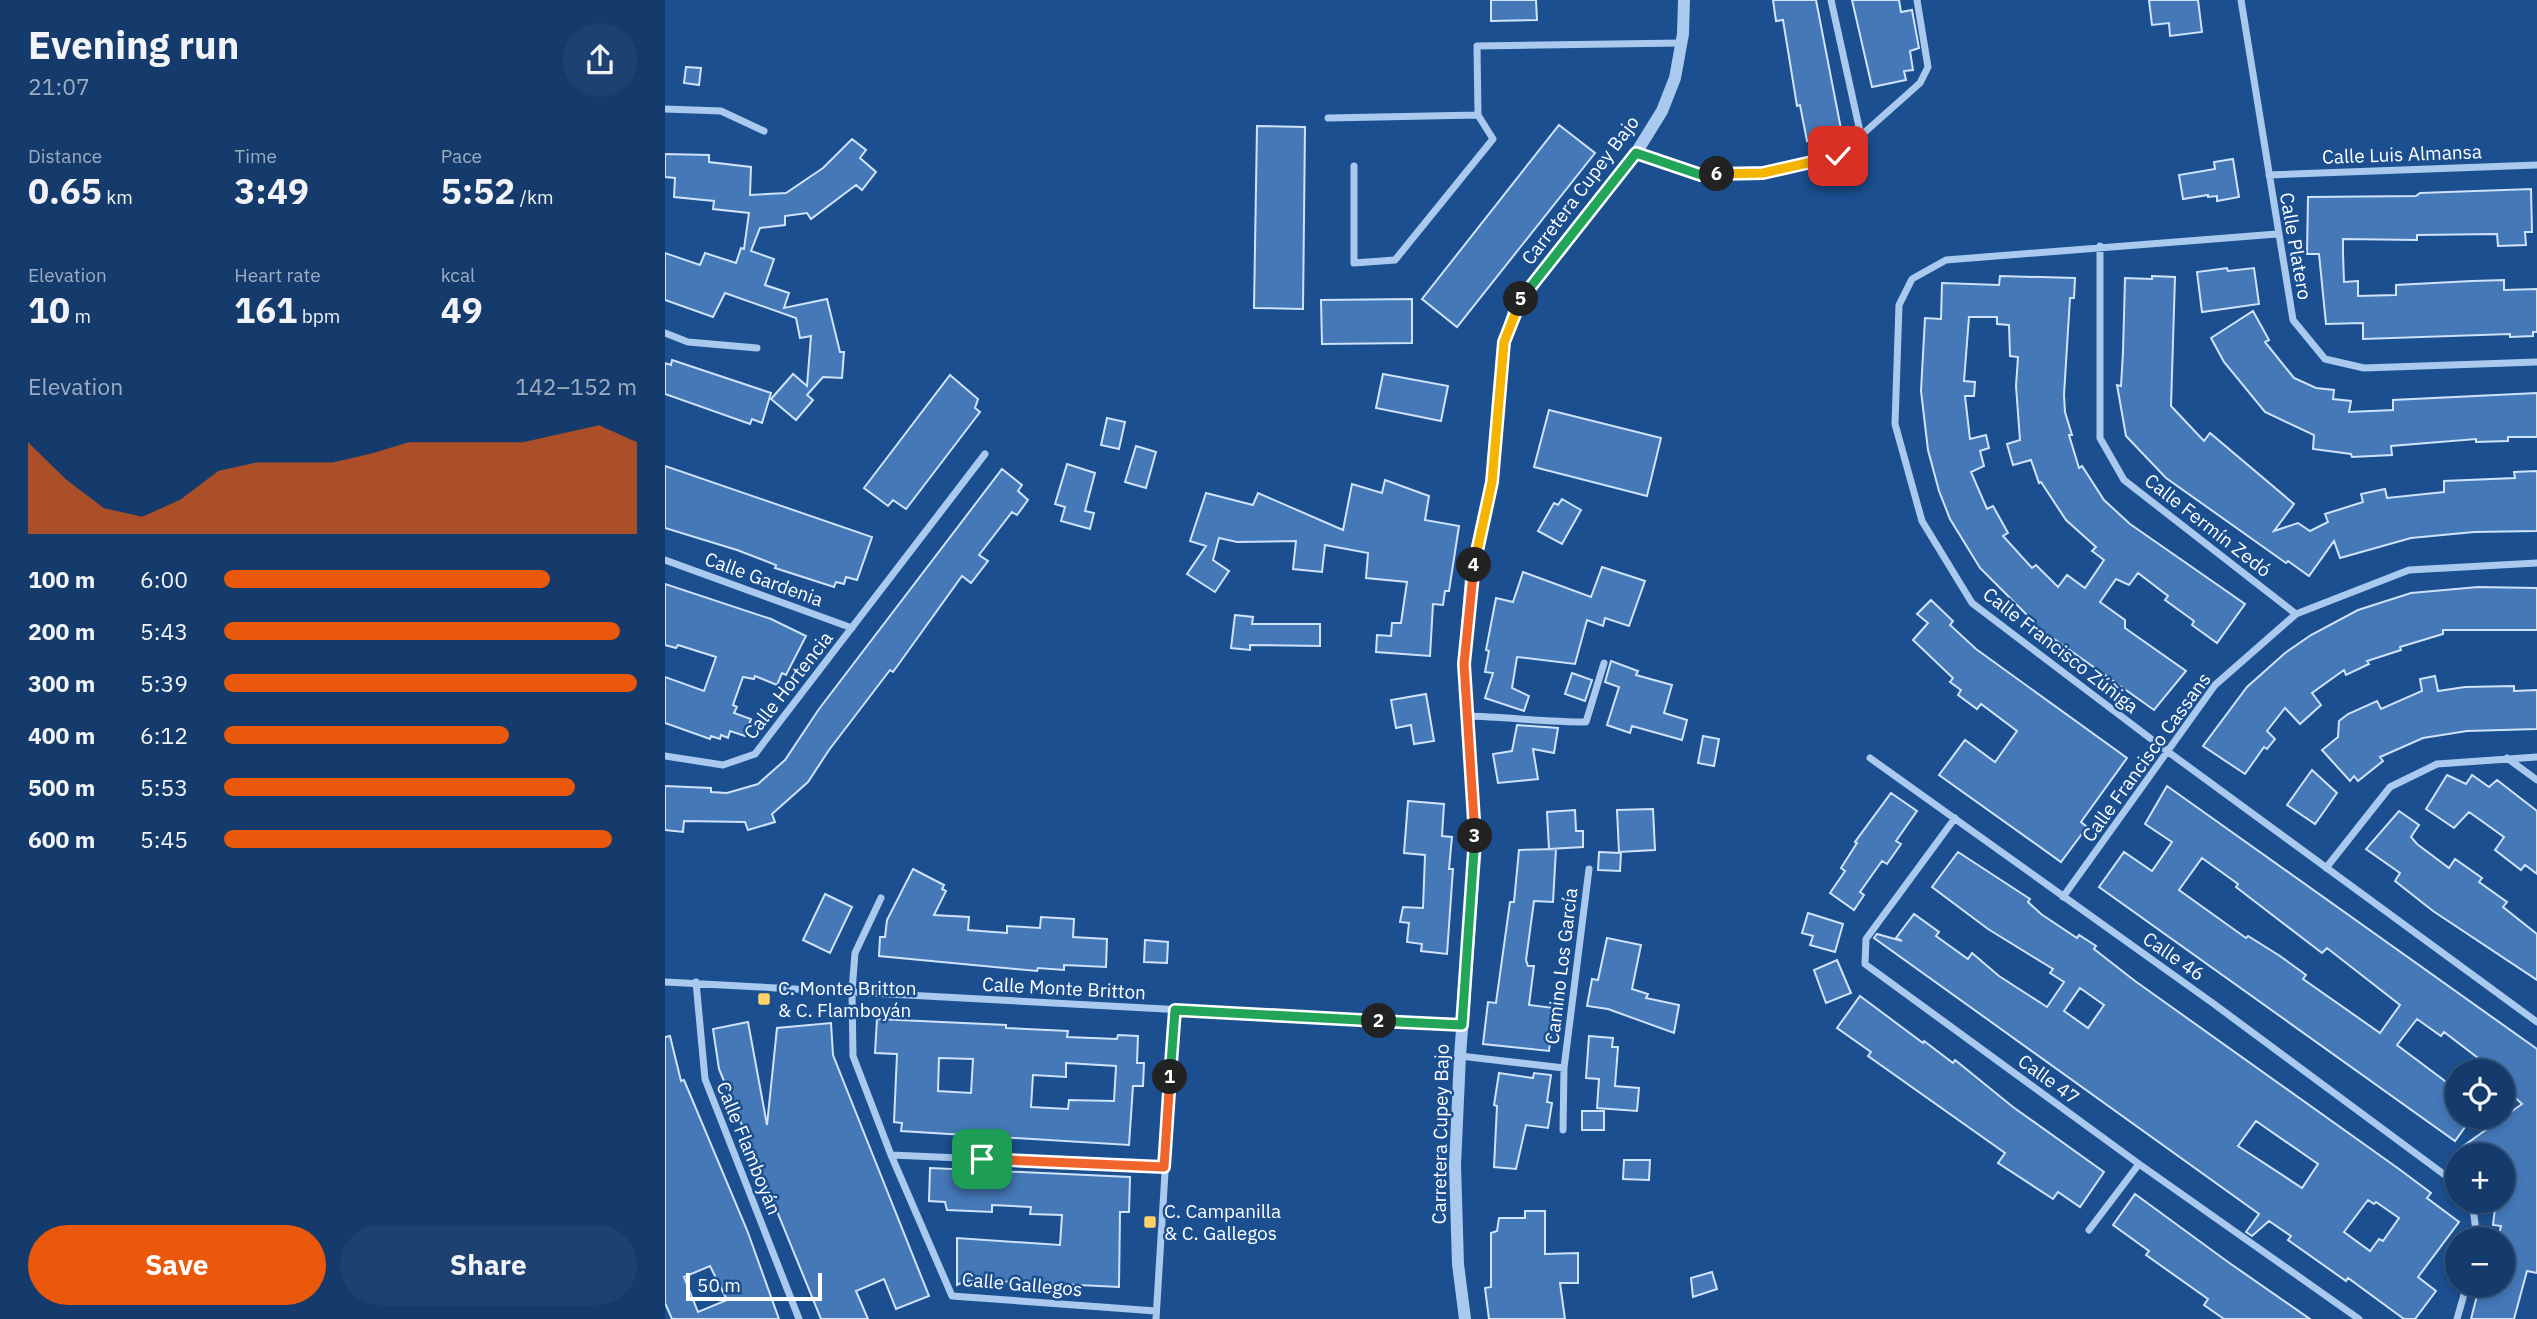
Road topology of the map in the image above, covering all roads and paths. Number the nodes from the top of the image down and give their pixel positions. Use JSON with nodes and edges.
{"nodes":[{"id":1,"x":1684,"y":0,"type":"edge"},
{"id":2,"x":1831,"y":0,"type":"edge"},
{"id":3,"x":1917,"y":0,"type":"edge"},
{"id":4,"x":2241,"y":0,"type":"edge"},
{"id":5,"x":1681,"y":43,"type":"junction"},
{"id":6,"x":665,"y":108,"type":"edge"},
{"id":7,"x":1478,"y":115,"type":"junction"},
{"id":8,"x":1328,"y":118,"type":"dead end"},
{"id":9,"x":764,"y":131,"type":"dead end"},
{"id":10,"x":1861,"y":136,"type":"junction"},
{"id":11,"x":1636,"y":153,"type":"junction"},
{"id":12,"x":2537,"y":164,"type":"edge"},
{"id":13,"x":1354,"y":166,"type":"dead end"},
{"id":14,"x":2269,"y":175,"type":"junction"},
{"id":15,"x":2277,"y":234,"type":"junction"},
{"id":16,"x":2100,"y":246,"type":"junction"},
{"id":17,"x":665,"y":333,"type":"edge"},
{"id":18,"x":757,"y":348,"type":"dead end"},
{"id":19,"x":2537,"y":362,"type":"edge"},
{"id":20,"x":985,"y":454,"type":"dead end"},
{"id":21,"x":665,"y":560,"type":"edge"},
{"id":22,"x":2537,"y":563,"type":"edge"},
{"id":23,"x":2295,"y":614,"type":"junction"},
{"id":24,"x":852,"y":628,"type":"junction"},
{"id":25,"x":1604,"y":663,"type":"dead end"},
{"id":26,"x":1467,"y":716,"type":"junction"},
{"id":27,"x":2167,"y":751,"type":"junction"},
{"id":28,"x":665,"y":756,"type":"edge"},
{"id":29,"x":2537,"y":757,"type":"edge"},
{"id":30,"x":1870,"y":758,"type":"dead end"},
{"id":31,"x":2506,"y":758,"type":"junction"},
{"id":32,"x":2537,"y":780,"type":"edge"},
{"id":33,"x":1955,"y":818,"type":"junction"},
{"id":34,"x":2326,"y":868,"type":"junction"},
{"id":35,"x":1589,"y":869,"type":"dead end"},
{"id":36,"x":2063,"y":897,"type":"junction"},
{"id":37,"x":881,"y":898,"type":"dead end"},
{"id":38,"x":665,"y":982,"type":"edge"},
{"id":39,"x":697,"y":982,"type":"junction"},
{"id":40,"x":852,"y":991,"type":"junction"},
{"id":41,"x":1175,"y":1010,"type":"junction"},
{"id":42,"x":2537,"y":1022,"type":"edge"},
{"id":43,"x":1462,"y":1025,"type":"junction"},
{"id":44,"x":1459,"y":1056,"type":"junction"},
{"id":45,"x":1563,"y":1068,"type":"junction"},
{"id":46,"x":1563,"y":1130,"type":"dead end"},
{"id":47,"x":891,"y":1155,"type":"junction"},
{"id":48,"x":2139,"y":1164,"type":"junction"},
{"id":49,"x":1164,"y":1167,"type":"junction"},
{"id":50,"x":2445,"y":1175,"type":"edge"},
{"id":51,"x":2089,"y":1230,"type":"dead end"},
{"id":52,"x":2463,"y":1297,"type":"edge"},
{"id":53,"x":1156,"y":1315,"type":"edge"},
{"id":54,"x":799,"y":1319,"type":"edge"},
{"id":55,"x":1465,"y":1319,"type":"edge"},
{"id":56,"x":2359,"y":1319,"type":"edge"},
{"id":57,"x":2457,"y":1319,"type":"edge"}],
"edges":[{"from":1,"to":5,"type":"street","name":"Carretera Cupey Bajo"},
{"from":2,"to":10,"type":"street"},
{"from":3,"to":10,"type":"street"},
{"from":4,"to":14,"type":"street","name":"Calle Platero"},
{"from":5,"to":7,"type":"street"},
{"from":5,"to":11,"type":"street","name":"Carretera Cupey Bajo"},
{"from":6,"to":9,"type":"street"},
{"from":7,"to":8,"type":"street"},
{"from":7,"to":13,"type":"street"},
{"from":10,"to":11,"type":"street"},
{"from":11,"to":26,"type":"street","name":"Carretera Cupey Bajo"},
{"from":12,"to":14,"type":"street","name":"Calle Luis Almansa"},
{"from":14,"to":15,"type":"street","name":"Calle Platero"},
{"from":15,"to":16,"type":"street","name":"Calle Francisco Zúñiga"},
{"from":15,"to":19,"type":"street","name":"Calle Platero"},
{"from":16,"to":23,"type":"street","name":"Calle Fermín Zedó"},
{"from":16,"to":27,"type":"street","name":"Calle Francisco Zúñiga"},
{"from":17,"to":18,"type":"street"},
{"from":20,"to":24,"type":"street","name":"Calle Hortencia"},
{"from":21,"to":24,"type":"street","name":"Calle Gardenia"},
{"from":22,"to":23,"type":"street","name":"Calle Francisco Cassans"},
{"from":23,"to":27,"type":"street","name":"Calle Francisco Cassans"},
{"from":24,"to":28,"type":"street","name":"Calle Hortencia"},
{"from":25,"to":26,"type":"street"},
{"from":26,"to":43,"type":"street","name":"Carretera Cupey Bajo"},
{"from":27,"to":34,"type":"street","name":"Calle Francisco Zúñiga"},
{"from":27,"to":36,"type":"street","name":"Calle Francisco Cassans"},
{"from":29,"to":31,"type":"street"},
{"from":30,"to":33,"type":"street","name":"Calle 46"},
{"from":31,"to":32,"type":"street"},
{"from":31,"to":34,"type":"street"},
{"from":33,"to":36,"type":"street","name":"Calle 46"},
{"from":33,"to":48,"type":"street","name":"Calle 47"},
{"from":34,"to":42,"type":"street","name":"Calle Francisco Zúñiga"},
{"from":35,"to":45,"type":"street","name":"Camino Los García"},
{"from":36,"to":50,"type":"street","name":"Calle 46"},
{"from":37,"to":40,"type":"street","name":"Calle Gallegos"},
{"from":38,"to":39,"type":"street","name":"Calle Monte Britton"},
{"from":39,"to":40,"type":"street","name":"Calle Monte Britton"},
{"from":39,"to":54,"type":"street","name":"Calle Flamboyán"},
{"from":40,"to":41,"type":"street","name":"Calle Monte Britton"},
{"from":40,"to":47,"type":"street","name":"Calle Gallegos"},
{"from":41,"to":43,"type":"street","name":"Calle Monte Britton"},
{"from":41,"to":49,"type":"street"},
{"from":43,"to":44,"type":"street","name":"Carretera Cupey Bajo"},
{"from":44,"to":45,"type":"street","name":"Camino Los García"},
{"from":44,"to":55,"type":"street","name":"Carretera Cupey Bajo"},
{"from":45,"to":46,"type":"street","name":"Camino Los García"},
{"from":47,"to":49,"type":"street"},
{"from":47,"to":53,"type":"street","name":"Calle Gallegos"},
{"from":48,"to":51,"type":"street"},
{"from":48,"to":56,"type":"street","name":"Calle 47"},
{"from":49,"to":53,"type":"street"},
{"from":52,"to":57,"type":"street"}]}
